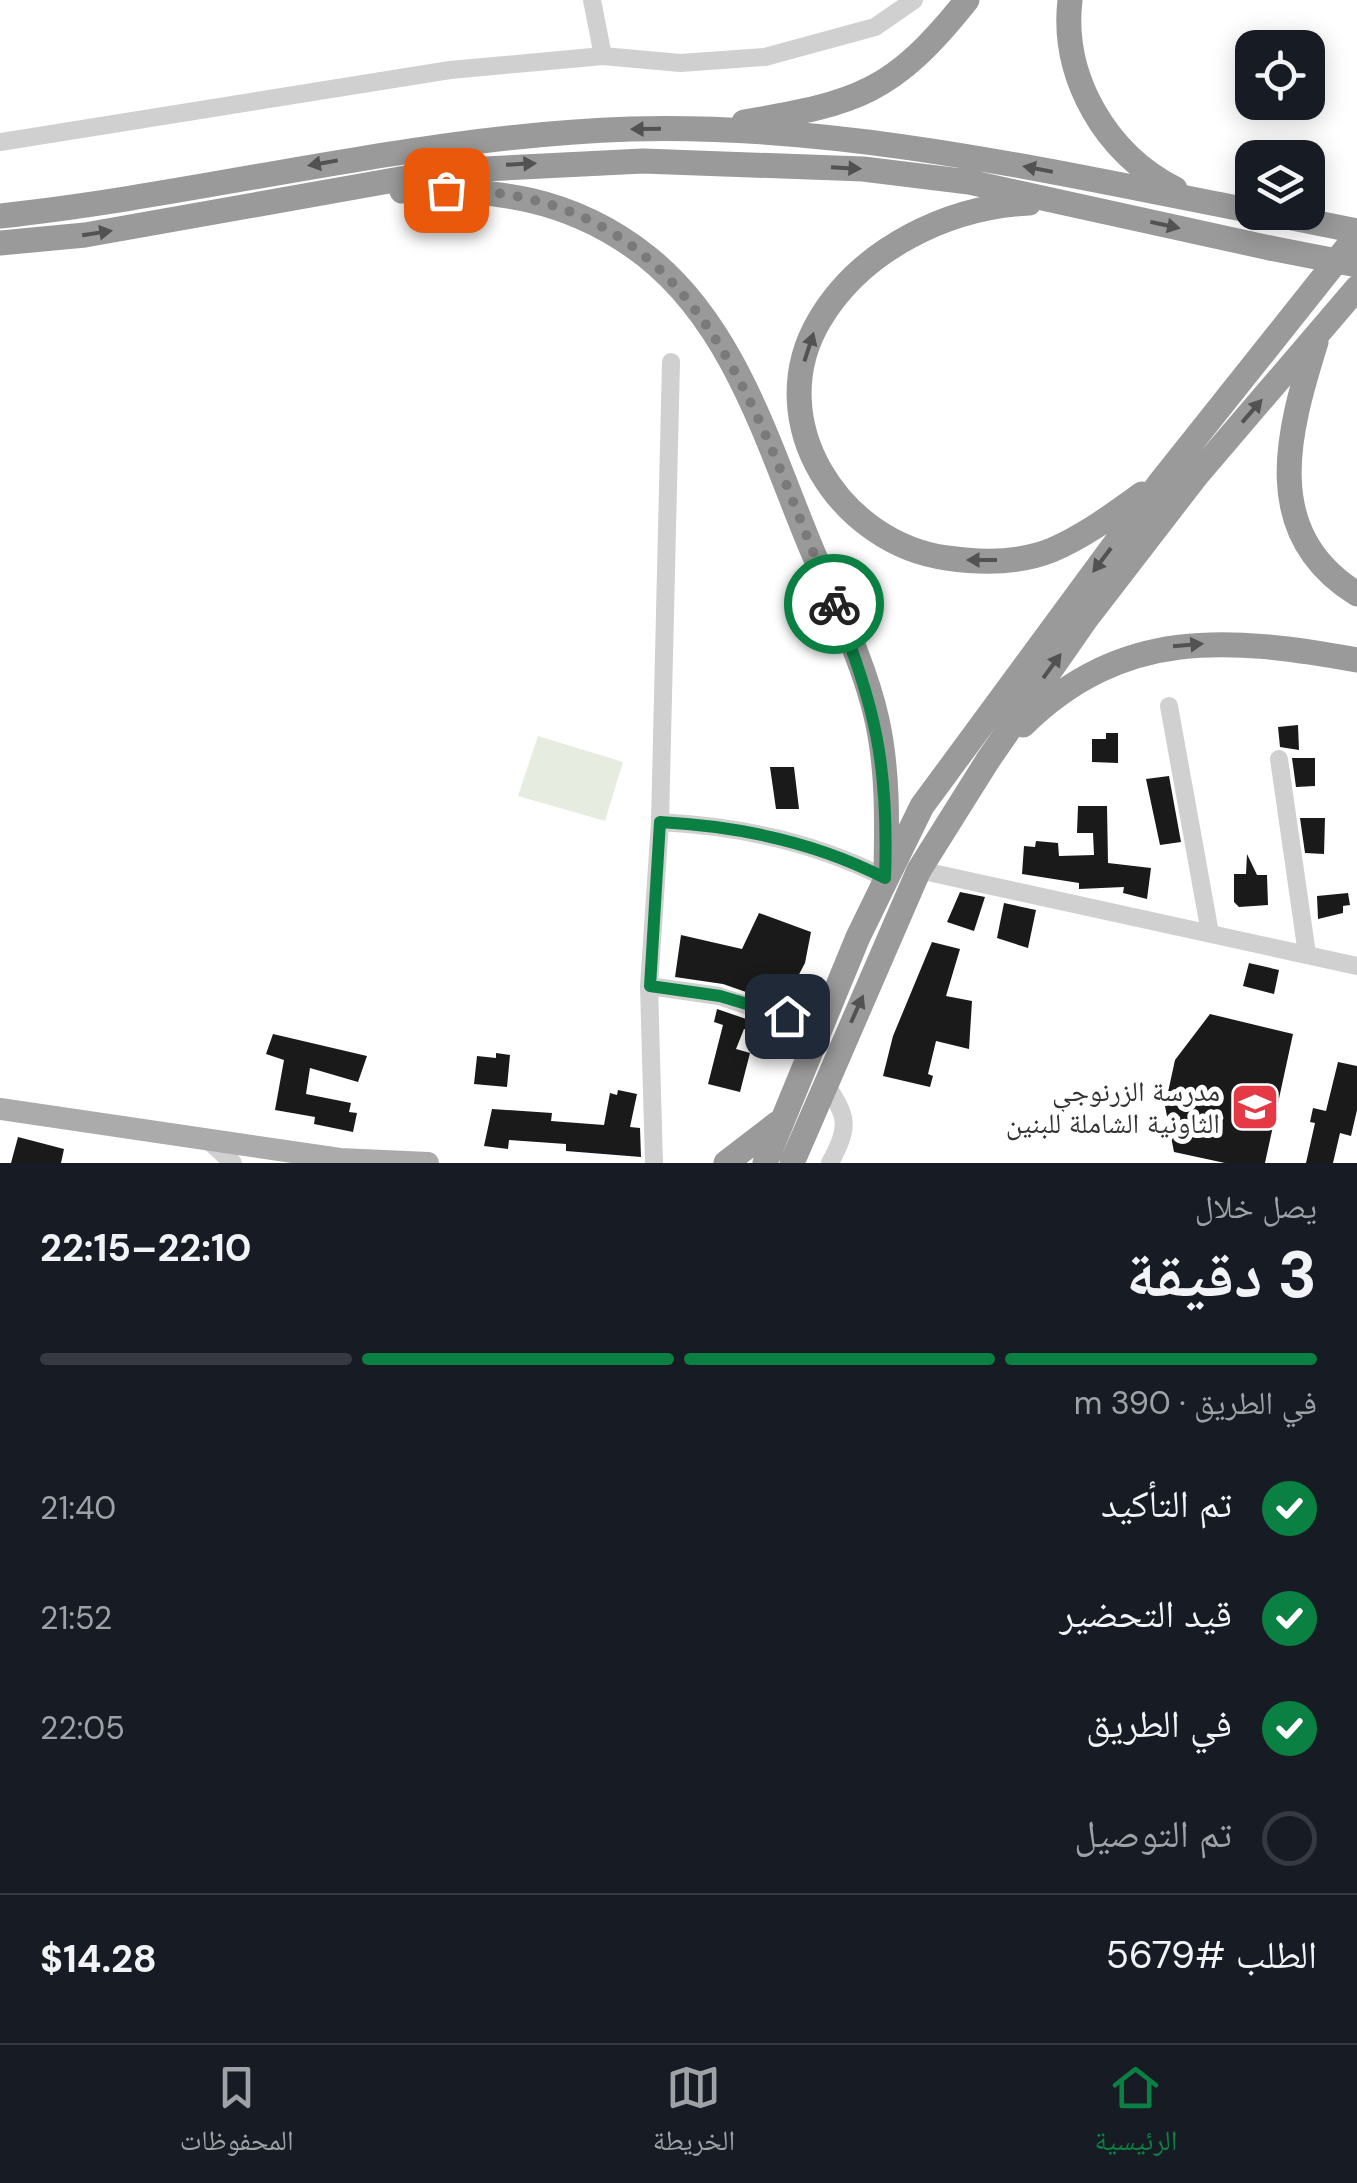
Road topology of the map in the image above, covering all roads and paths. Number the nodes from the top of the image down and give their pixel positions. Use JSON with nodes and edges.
{"nodes":[{"id":1,"x":592,"y":0,"type":"edge"},
{"id":2,"x":914,"y":0,"type":"edge"},
{"id":3,"x":968,"y":0,"type":"edge"},
{"id":4,"x":1070,"y":0,"type":"edge"},
{"id":5,"x":602,"y":56,"type":"junction"},
{"id":6,"x":702,"y":130,"type":"junction"},
{"id":7,"x":0,"y":142,"type":"edge"},
{"id":8,"x":332,"y":193,"type":"junction"},
{"id":9,"x":1202,"y":201,"type":"junction"},
{"id":10,"x":1062,"y":202,"type":"junction"},
{"id":11,"x":1235,"y":208,"type":"edge"},
{"id":12,"x":0,"y":216,"type":"edge"},
{"id":13,"x":1325,"y":226,"type":"edge"},
{"id":14,"x":1357,"y":233,"type":"edge"},
{"id":15,"x":0,"y":242,"type":"edge"},
{"id":16,"x":1357,"y":265,"type":"edge"},
{"id":17,"x":1357,"y":288,"type":"edge"},
{"id":18,"x":1319,"y":333,"type":"junction"},
{"id":19,"x":671,"y":362,"type":"dead end"},
{"id":20,"x":1162,"y":480,"type":"junction"},
{"id":21,"x":1357,"y":594,"type":"edge"},
{"id":22,"x":1357,"y":660,"type":"edge"},
{"id":23,"x":1169,"y":706,"type":"dead end"},
{"id":24,"x":1279,"y":759,"type":"dead end"},
{"id":25,"x":988,"y":760,"type":"junction"},
{"id":26,"x":660,"y":822,"type":"junction"},
{"id":27,"x":919,"y":870,"type":"junction"},
{"id":28,"x":885,"y":878,"type":"junction"},
{"id":29,"x":1210,"y":933,"type":"junction"},
{"id":30,"x":1307,"y":954,"type":"junction"},
{"id":31,"x":1357,"y":966,"type":"edge"},
{"id":32,"x":650,"y":986,"type":"junction"},
{"id":33,"x":819,"y":1030,"type":"junction"},
{"id":34,"x":825,"y":1082,"type":"junction"},
{"id":35,"x":0,"y":1109,"type":"edge"},
{"id":36,"x":782,"y":1120,"type":"junction"},
{"id":37,"x":209,"y":1141,"type":"junction"},
{"id":38,"x":232,"y":1163,"type":"edge"},
{"id":39,"x":428,"y":1163,"type":"edge"},
{"id":40,"x":654,"y":1163,"type":"edge"},
{"id":41,"x":726,"y":1163,"type":"edge"},
{"id":42,"x":765,"y":1163,"type":"edge"},
{"id":43,"x":792,"y":1163,"type":"edge"},
{"id":44,"x":830,"y":1163,"type":"edge"}],
"edges":[{"from":1,"to":5,"type":"street"},
{"from":2,"to":5,"type":"street"},
{"from":3,"to":6,"type":"highway"},
{"from":4,"to":9,"type":"highway"},
{"from":5,"to":7,"type":"street"},
{"from":9,"to":6,"type":"highway","one_way":true},
{"from":6,"to":12,"type":"highway","one_way":true},
{"from":8,"to":10,"type":"highway","one_way":true},
{"from":15,"to":8,"type":"highway","one_way":true},
{"from":8,"to":28,"type":"highway"},
{"from":9,"to":11,"type":"highway"},
{"from":10,"to":16,"type":"highway","one_way":true,"bridge":true},
{"from":20,"to":10,"type":"highway","one_way":true},
{"from":13,"to":14,"type":"highway"},
{"from":14,"to":20,"type":"highway"},
{"from":17,"to":18,"type":"highway"},
{"from":18,"to":21,"type":"highway"},
{"from":25,"to":18,"type":"highway","one_way":true},
{"from":19,"to":26,"type":"street"},
{"from":20,"to":28,"type":"highway","one_way":true},
{"from":25,"to":22,"type":"highway","one_way":true},
{"from":23,"to":29,"type":"street"},
{"from":24,"to":30,"type":"street"},
{"from":25,"to":27,"type":"highway"},
{"from":26,"to":28,"type":"street"},
{"from":26,"to":32,"type":"street"},
{"from":27,"to":29,"type":"street"},
{"from":34,"to":27,"type":"highway","one_way":true},
{"from":28,"to":33,"type":"highway"},
{"from":29,"to":30,"type":"street"},
{"from":30,"to":31,"type":"street"},
{"from":32,"to":33,"type":"street"},
{"from":32,"to":40,"type":"street"},
{"from":33,"to":36,"type":"highway"},
{"from":34,"to":43,"type":"highway"},
{"from":34,"to":44,"type":"street"},
{"from":35,"to":37,"type":"main road"},
{"from":36,"to":41,"type":"highway"},
{"from":36,"to":42,"type":"highway"},
{"from":37,"to":38,"type":"street"},
{"from":37,"to":39,"type":"main road"}]}
